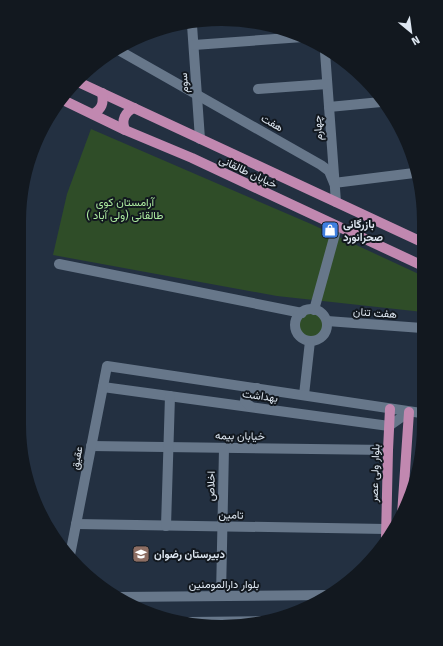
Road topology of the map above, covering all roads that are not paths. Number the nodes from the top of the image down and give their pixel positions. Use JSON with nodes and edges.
{"nodes":[{"id":1,"x":192,"y":29,"type":"edge"},
{"id":2,"x":289,"y":38,"type":"edge"},
{"id":3,"x":194,"y":45,"type":"junction"},
{"id":4,"x":123,"y":53,"type":"edge"},
{"id":5,"x":325,"y":56,"type":"edge"},
{"id":6,"x":82,"y":84,"type":"edge"},
{"id":7,"x":327,"y":84,"type":"junction"},
{"id":8,"x":258,"y":89,"type":"dead end"},
{"id":9,"x":102,"y":93,"type":"junction"},
{"id":10,"x":197,"y":94,"type":"junction"},
{"id":11,"x":66,"y":102,"type":"edge"},
{"id":12,"x":377,"y":102,"type":"edge"},
{"id":13,"x":329,"y":107,"type":"junction"},
{"id":14,"x":134,"y":108,"type":"junction"},
{"id":15,"x":93,"y":114,"type":"junction"},
{"id":16,"x":125,"y":130,"type":"junction"},
{"id":17,"x":200,"y":139,"type":"junction"},
{"id":18,"x":411,"y":173,"type":"edge"},
{"id":19,"x":334,"y":183,"type":"junction"},
{"id":20,"x":336,"y":202,"type":"junction"},
{"id":21,"x":337,"y":227,"type":"junction"},
{"id":22,"x":417,"y":240,"type":"edge"},
{"id":23,"x":417,"y":263,"type":"edge"},
{"id":24,"x":59,"y":264,"type":"dead end"},
{"id":25,"x":314,"y":310,"type":"junction"},
{"id":26,"x":302,"y":313,"type":"junction"},
{"id":27,"x":327,"y":321,"type":"junction"},
{"id":28,"x":417,"y":328,"type":"edge"},
{"id":29,"x":310,"y":341,"type":"junction"},
{"id":30,"x":107,"y":366,"type":"joint"},
{"id":31,"x":103,"y":387,"type":"junction"},
{"id":32,"x":257,"y":388,"type":"junction"},
{"id":33,"x":304,"y":395,"type":"junction"},
{"id":34,"x":170,"y":396,"type":"junction"},
{"id":35,"x":251,"y":407,"type":"junction"},
{"id":36,"x":390,"y":409,"type":"junction"},
{"id":37,"x":409,"y":412,"type":"junction"},
{"id":38,"x":417,"y":413,"type":"edge"},
{"id":39,"x":389,"y":426,"type":"junction"},
{"id":40,"x":91,"y":446,"type":"junction"},
{"id":41,"x":168,"y":447,"type":"junction"},
{"id":42,"x":224,"y":448,"type":"junction"},
{"id":43,"x":388,"y":450,"type":"junction"},
{"id":44,"x":403,"y":496,"type":"edge"},
{"id":45,"x":76,"y":524,"type":"junction"},
{"id":46,"x":166,"y":526,"type":"junction"},
{"id":47,"x":222,"y":526,"type":"junction"},
{"id":48,"x":386,"y":530,"type":"edge"},
{"id":49,"x":383,"y":534,"type":"edge"},
{"id":50,"x":71,"y":549,"type":"edge"},
{"id":51,"x":317,"y":595,"type":"edge"},
{"id":52,"x":221,"y":596,"type":"junction"},
{"id":53,"x":129,"y":597,"type":"edge"}],
"edges":[{"from":1,"to":3,"type":"street","name":"سوم"},
{"from":2,"to":3,"type":"street"},
{"from":3,"to":10,"type":"street","name":"سوم"},
{"from":4,"to":10,"type":"street","name":"هفت"},
{"from":5,"to":7,"type":"street","name":"چهارم"},
{"from":6,"to":9,"type":"main road","name":"خیابان طالقانی"},
{"from":7,"to":8,"type":"street"},
{"from":7,"to":13,"type":"street","name":"چهارم"},
{"from":9,"to":14,"type":"main road","name":"خیابان طالقانی"},
{"from":9,"to":15,"type":"main road"},
{"from":10,"to":17,"type":"street","name":"سوم"},
{"from":10,"to":19,"type":"street","name":"هفت"},
{"from":11,"to":15,"type":"main road","name":"خیابان طالقانی"},
{"from":12,"to":13,"type":"street"},
{"from":13,"to":19,"type":"street","name":"چهارم"},
{"from":14,"to":16,"type":"main road"},
{"from":14,"to":17,"type":"main road","name":"خیابان طالقانی"},
{"from":15,"to":16,"type":"main road","name":"خیابان طالقانی"},
{"from":16,"to":21,"type":"main road","name":"خیابان طالقانی"},
{"from":17,"to":20,"type":"main road","name":"خیابان طالقانی"},
{"from":18,"to":19,"type":"street"},
{"from":19,"to":20,"type":"street","name":"چهارم"},
{"from":20,"to":22,"type":"main road","name":"خیابان طالقانی"},
{"from":21,"to":23,"type":"main road","name":"خیابان طالقانی"},
{"from":21,"to":25,"type":"street"},
{"from":24,"to":26,"type":"street"},
{"from":25,"to":26,"type":"street"},
{"from":25,"to":27,"type":"street"},
{"from":26,"to":29,"type":"street"},
{"from":27,"to":28,"type":"street","name":"هفت تنان"},
{"from":27,"to":29,"type":"street"},
{"from":29,"to":33,"type":"street"},
{"from":30,"to":31,"type":"street","name":"عقیق"},
{"from":30,"to":32,"type":"street","name":"بهداشت"},
{"from":31,"to":34,"type":"street","name":"بهداشت"},
{"from":31,"to":40,"type":"street","name":"عقیق"},
{"from":32,"to":33,"type":"street","name":"بهداشت"},
{"from":32,"to":35,"type":"street"},
{"from":33,"to":36,"type":"street","name":"بهداشت"},
{"from":34,"to":35,"type":"street","name":"بهداشت"},
{"from":34,"to":41,"type":"street"},
{"from":35,"to":39,"type":"street","name":"بهداشت"},
{"from":36,"to":37,"type":"street","name":"بهداشت"},
{"from":36,"to":39,"type":"main road","name":"بلوار ولی عصر"},
{"from":37,"to":38,"type":"street","name":"بهداشت"},
{"from":37,"to":39,"type":"street"},
{"from":37,"to":44,"type":"main road"},
{"from":39,"to":43,"type":"main road","name":"بلوار ولی عصر"},
{"from":40,"to":41,"type":"street","name":"خیابان بیمه"},
{"from":40,"to":45,"type":"street","name":"عقیق"},
{"from":41,"to":42,"type":"street","name":"خیابان بیمه"},
{"from":41,"to":46,"type":"street"},
{"from":42,"to":43,"type":"street","name":"خیابان بیمه"},
{"from":42,"to":47,"type":"street","name":"اخلاص"},
{"from":43,"to":48,"type":"main road","name":"بلوار ولی عصر"},
{"from":45,"to":46,"type":"street","name":"تامین"},
{"from":45,"to":50,"type":"street","name":"عقیق"},
{"from":46,"to":47,"type":"street","name":"تامین"},
{"from":47,"to":49,"type":"street","name":"تامین"},
{"from":47,"to":52,"type":"street","name":"اخلاص"},
{"from":51,"to":52,"type":"street","name":"بلوار دارالمومنین"},
{"from":52,"to":53,"type":"street","name":"بلوار دارالمومنین"}]}
